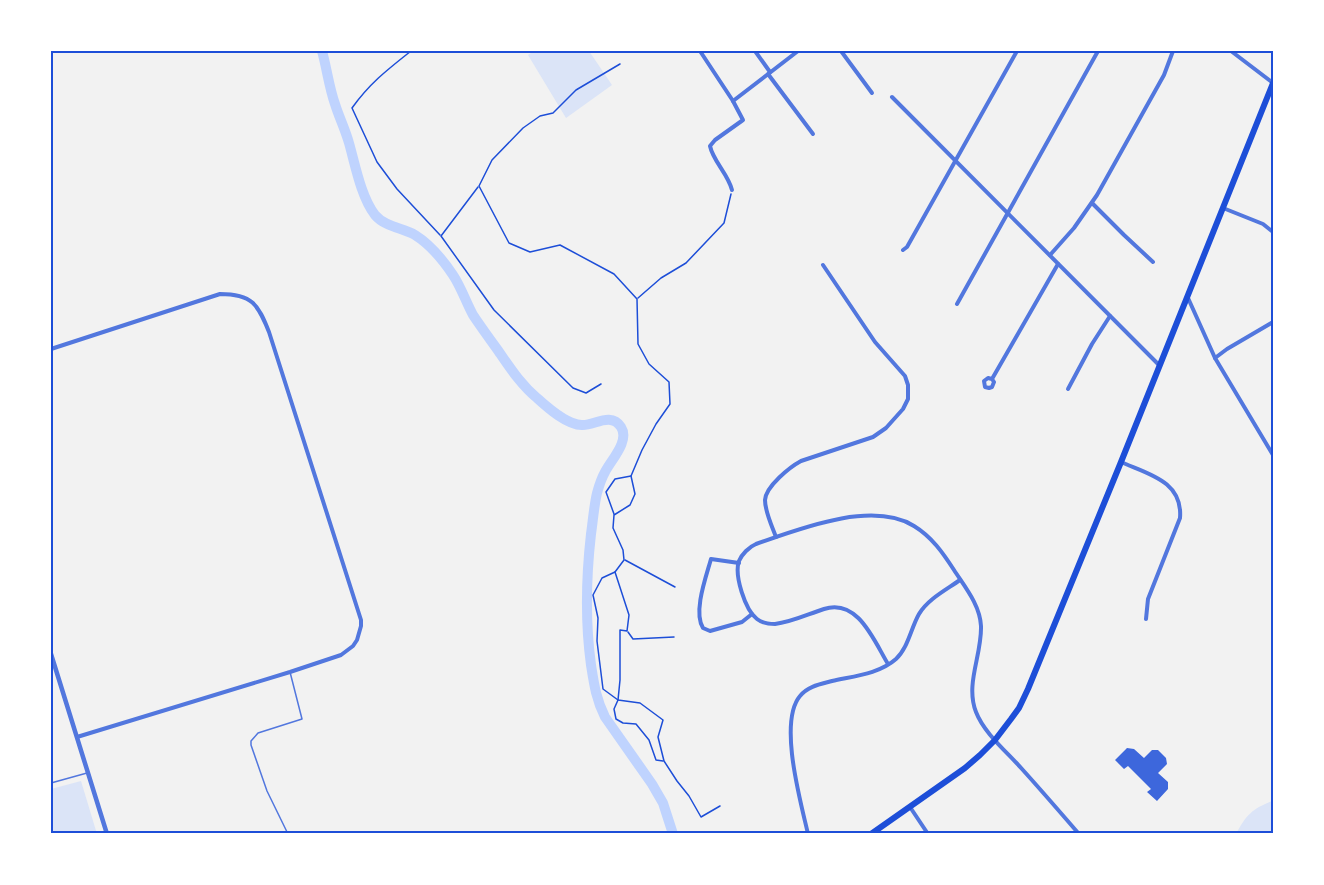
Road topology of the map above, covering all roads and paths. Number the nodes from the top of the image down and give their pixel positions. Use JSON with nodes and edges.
{"nodes":[{"id":1,"x":411,"y":51,"type":"edge"},
{"id":2,"x":700,"y":51,"type":"edge"},
{"id":3,"x":755,"y":51,"type":"edge"},
{"id":4,"x":798,"y":51,"type":"edge"},
{"id":5,"x":841,"y":51,"type":"edge"},
{"id":6,"x":1017,"y":51,"type":"edge"},
{"id":7,"x":1098,"y":51,"type":"edge"},
{"id":8,"x":1173,"y":51,"type":"edge"},
{"id":9,"x":1231,"y":51,"type":"edge"},
{"id":10,"x":620,"y":64,"type":"dead end"},
{"id":11,"x":769,"y":73,"type":"junction"},
{"id":12,"x":1273,"y":83,"type":"edge"},
{"id":13,"x":872,"y":93,"type":"dead end"},
{"id":14,"x":892,"y":97,"type":"dead end"},
{"id":15,"x":733,"y":101,"type":"junction"},
{"id":16,"x":813,"y":134,"type":"dead end"},
{"id":17,"x":955,"y":161,"type":"junction"},
{"id":18,"x":479,"y":186,"type":"junction"},
{"id":19,"x":732,"y":190,"type":"joint"},
{"id":20,"x":1092,"y":203,"type":"junction"},
{"id":21,"x":1223,"y":208,"type":"junction"},
{"id":22,"x":1008,"y":213,"type":"junction"},
{"id":23,"x":1273,"y":232,"type":"edge"},
{"id":24,"x":441,"y":236,"type":"junction"},
{"id":25,"x":903,"y":250,"type":"dead end"},
{"id":26,"x":1050,"y":255,"type":"junction"},
{"id":27,"x":1153,"y":262,"type":"dead end"},
{"id":28,"x":1058,"y":264,"type":"junction"},
{"id":29,"x":823,"y":265,"type":"dead end"},
{"id":30,"x":1187,"y":297,"type":"junction"},
{"id":31,"x":637,"y":299,"type":"junction"},
{"id":32,"x":957,"y":304,"type":"dead end"},
{"id":33,"x":1110,"y":316,"type":"junction"},
{"id":34,"x":1273,"y":322,"type":"edge"},
{"id":35,"x":51,"y":350,"type":"edge"},
{"id":36,"x":1215,"y":358,"type":"junction"},
{"id":37,"x":1160,"y":366,"type":"junction"},
{"id":38,"x":992,"y":379,"type":"dead end"},
{"id":39,"x":601,"y":384,"type":"dead end"},
{"id":40,"x":1068,"y":389,"type":"dead end"},
{"id":41,"x":1273,"y":456,"type":"edge"},
{"id":42,"x":1121,"y":462,"type":"junction"},
{"id":43,"x":632,"y":476,"type":"junction"},
{"id":44,"x":614,"y":516,"type":"junction"},
{"id":45,"x":776,"y":537,"type":"junction"},
{"id":46,"x":624,"y":560,"type":"junction"},
{"id":47,"x":739,"y":563,"type":"junction"},
{"id":48,"x":615,"y":572,"type":"junction"},
{"id":49,"x":960,"y":580,"type":"junction"},
{"id":50,"x":675,"y":587,"type":"dead end"},
{"id":51,"x":752,"y":614,"type":"junction"},
{"id":52,"x":1146,"y":619,"type":"dead end"},
{"id":53,"x":627,"y":632,"type":"junction"},
{"id":54,"x":674,"y":637,"type":"dead end"},
{"id":55,"x":51,"y":654,"type":"edge"},
{"id":56,"x":888,"y":664,"type":"junction"},
{"id":57,"x":290,"y":672,"type":"junction"},
{"id":58,"x":618,"y":700,"type":"junction"},
{"id":59,"x":77,"y":737,"type":"junction"},
{"id":60,"x":995,"y":740,"type":"junction"},
{"id":61,"x":664,"y":761,"type":"junction"},
{"id":62,"x":88,"y":773,"type":"junction"},
{"id":63,"x":51,"y":783,"type":"edge"},
{"id":64,"x":720,"y":806,"type":"dead end"},
{"id":65,"x":910,"y":807,"type":"junction"},
{"id":66,"x":107,"y":834,"type":"edge"},
{"id":67,"x":288,"y":834,"type":"edge"},
{"id":68,"x":808,"y":834,"type":"edge"},
{"id":69,"x":871,"y":834,"type":"edge"},
{"id":70,"x":928,"y":834,"type":"edge"},
{"id":71,"x":1079,"y":834,"type":"edge"}],
"edges":[{"from":1,"to":24,"type":"path"},
{"from":2,"to":15,"type":"street"},
{"from":3,"to":11,"type":"street"},
{"from":4,"to":11,"type":"street"},
{"from":5,"to":13,"type":"street"},
{"from":6,"to":17,"type":"street"},
{"from":7,"to":22,"type":"street"},
{"from":8,"to":20,"type":"street"},
{"from":9,"to":12,"type":"street"},
{"from":10,"to":18,"type":"path"},
{"from":11,"to":15,"type":"street"},
{"from":11,"to":16,"type":"street"},
{"from":12,"to":21,"type":"main road"},
{"from":14,"to":17,"type":"street"},
{"from":15,"to":19,"type":"street"},
{"from":17,"to":22,"type":"street"},
{"from":17,"to":25,"type":"street"},
{"from":18,"to":24,"type":"path"},
{"from":18,"to":31,"type":"path"},
{"from":19,"to":31,"type":"path"},
{"from":20,"to":26,"type":"street"},
{"from":20,"to":27,"type":"street"},
{"from":21,"to":23,"type":"street"},
{"from":21,"to":30,"type":"main road"},
{"from":22,"to":26,"type":"street"},
{"from":22,"to":32,"type":"street"},
{"from":24,"to":39,"type":"path"},
{"from":26,"to":28,"type":"street"},
{"from":28,"to":33,"type":"street"},
{"from":28,"to":38,"type":"street"},
{"from":29,"to":45,"type":"street"},
{"from":30,"to":36,"type":"street"},
{"from":30,"to":37,"type":"main road"},
{"from":31,"to":43,"type":"path"},
{"from":33,"to":37,"type":"street"},
{"from":33,"to":40,"type":"street"},
{"from":34,"to":36,"type":"street"},
{"from":35,"to":57,"type":"street"},
{"from":36,"to":41,"type":"street"},
{"from":37,"to":42,"type":"main road"},
{"from":42,"to":52,"type":"street"},
{"from":42,"to":60,"type":"main road"},
{"from":43,"to":44,"type":"path"},
{"from":43,"to":44,"type":"path"},
{"from":44,"to":46,"type":"path"},
{"from":45,"to":47,"type":"street"},
{"from":45,"to":49,"type":"street"},
{"from":46,"to":48,"type":"path"},
{"from":46,"to":50,"type":"path"},
{"from":47,"to":51,"type":"street"},
{"from":47,"to":51,"type":"street"},
{"from":48,"to":53,"type":"path"},
{"from":48,"to":58,"type":"path"},
{"from":49,"to":56,"type":"street"},
{"from":49,"to":60,"type":"street"},
{"from":51,"to":56,"type":"street"},
{"from":53,"to":54,"type":"path"},
{"from":53,"to":58,"type":"path"},
{"from":55,"to":59,"type":"street"},
{"from":56,"to":68,"type":"street"},
{"from":57,"to":59,"type":"street"},
{"from":57,"to":67,"type":"lane"},
{"from":58,"to":61,"type":"path"},
{"from":58,"to":61,"type":"path"},
{"from":59,"to":62,"type":"street"},
{"from":60,"to":65,"type":"main road"},
{"from":60,"to":71,"type":"street"},
{"from":61,"to":64,"type":"path"},
{"from":62,"to":63,"type":"lane"},
{"from":62,"to":66,"type":"street"},
{"from":65,"to":69,"type":"main road"},
{"from":65,"to":70,"type":"street"}]}
